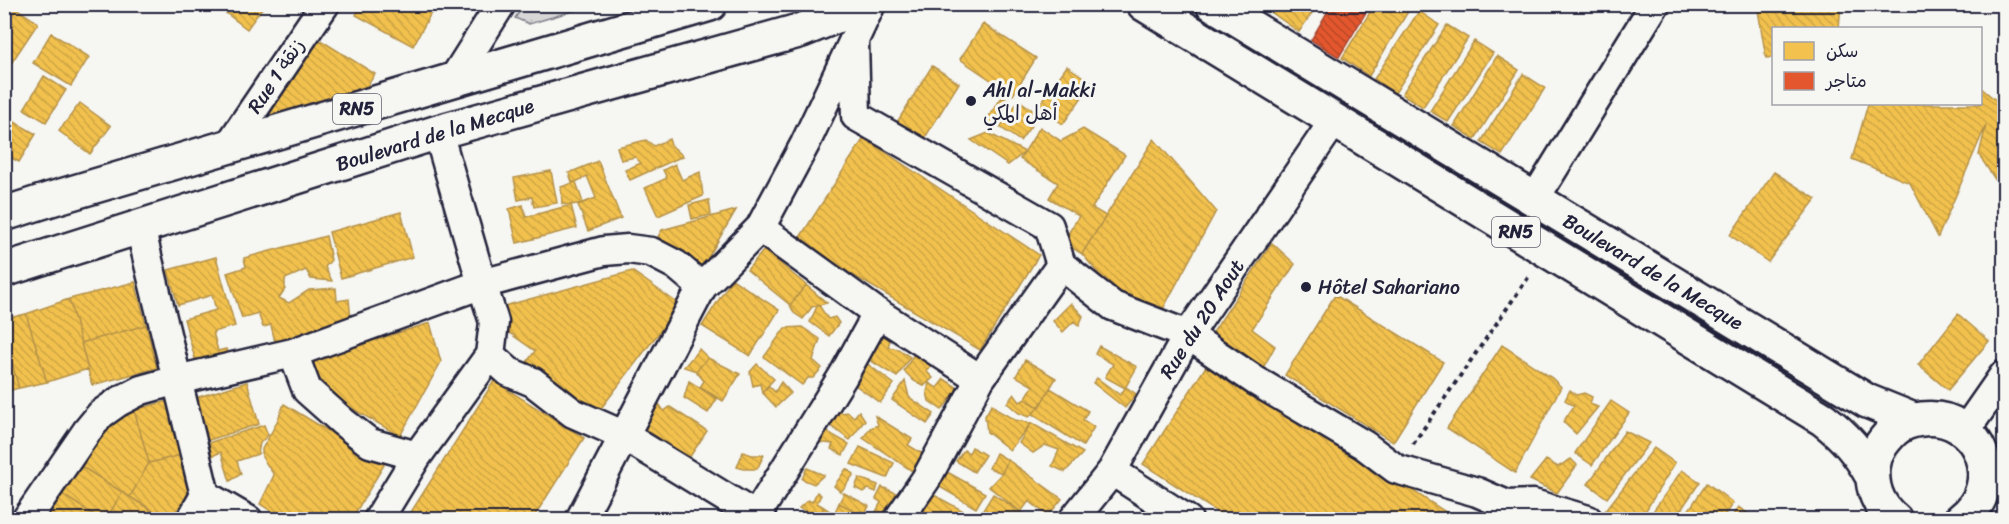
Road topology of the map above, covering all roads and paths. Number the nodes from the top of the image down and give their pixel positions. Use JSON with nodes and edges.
{"nodes":[{"id":1,"x":325,"y":4,"type":"edge"},
{"id":2,"x":501,"y":4,"type":"edge"},
{"id":3,"x":710,"y":4,"type":"edge"},
{"id":4,"x":866,"y":4,"type":"edge"},
{"id":5,"x":871,"y":4,"type":"edge"},
{"id":6,"x":1144,"y":4,"type":"edge"},
{"id":7,"x":1213,"y":4,"type":"edge"},
{"id":8,"x":1655,"y":4,"type":"edge"},
{"id":9,"x":854,"y":42,"type":"junction"},
{"id":10,"x":453,"y":80,"type":"junction"},
{"id":11,"x":1334,"y":121,"type":"junction"},
{"id":12,"x":438,"y":132,"type":"junction"},
{"id":13,"x":228,"y":147,"type":"junction"},
{"id":14,"x":1534,"y":200,"type":"junction"},
{"id":15,"x":4,"y":214,"type":"edge"},
{"id":16,"x":140,"y":227,"type":"junction"},
{"id":17,"x":760,"y":228,"type":"junction"},
{"id":18,"x":1547,"y":251,"type":"junction"},
{"id":19,"x":1061,"y":265,"type":"junction"},
{"id":20,"x":4,"y":270,"type":"edge"},
{"id":21,"x":482,"y":284,"type":"junction"},
{"id":22,"x":702,"y":287,"type":"junction"},
{"id":23,"x":876,"y":312,"type":"junction"},
{"id":24,"x":1188,"y":335,"type":"junction"},
{"id":25,"x":293,"y":352,"type":"junction"},
{"id":26,"x":490,"y":355,"type":"junction"},
{"id":27,"x":2004,"y":375,"type":"edge"},
{"id":28,"x":980,"y":379,"type":"junction"},
{"id":29,"x":177,"y":380,"type":"junction"},
{"id":30,"x":1914,"y":420,"type":"junction"},
{"id":31,"x":1965,"y":431,"type":"junction"},
{"id":32,"x":623,"y":435,"type":"junction"},
{"id":33,"x":417,"y":456,"type":"junction"},
{"id":34,"x":1396,"y":469,"type":"junction"},
{"id":35,"x":1112,"y":471,"type":"junction"},
{"id":36,"x":1994,"y":472,"type":"edge"},
{"id":37,"x":1872,"y":476,"type":"junction"},
{"id":38,"x":205,"y":495,"type":"junction"},
{"id":39,"x":1528,"y":512,"type":"edge"},
{"id":40,"x":759,"y":518,"type":"edge"},
{"id":41,"x":26,"y":519,"type":"edge"},
{"id":42,"x":191,"y":519,"type":"edge"},
{"id":43,"x":248,"y":519,"type":"edge"},
{"id":44,"x":378,"y":519,"type":"edge"},
{"id":45,"x":580,"y":519,"type":"edge"},
{"id":46,"x":898,"y":519,"type":"edge"},
{"id":47,"x":1073,"y":519,"type":"edge"},
{"id":48,"x":1188,"y":519,"type":"edge"},
{"id":49,"x":1588,"y":519,"type":"edge"},
{"id":50,"x":1895,"y":519,"type":"edge"},
{"id":51,"x":1961,"y":519,"type":"edge"}],
"edges":[{"from":1,"to":13,"type":"street","name":"Rue 1 زنقة"},
{"from":2,"to":10,"type":"street"},
{"from":3,"to":10,"type":"main road","number":"RN5"},
{"from":4,"to":12,"type":"main road","name":"Boulevard de la Mecque","number":"RN5"},
{"from":5,"to":9,"type":"street"},
{"from":6,"to":11,"type":"main road","number":"RN5"},
{"from":7,"to":14,"type":"main road","name":"Boulevard de la Mecque","number":"RN5"},
{"from":8,"to":14,"type":"street"},
{"from":9,"to":17,"type":"street"},
{"from":9,"to":19,"type":"street"},
{"from":10,"to":13,"type":"main road","number":"RN5"},
{"from":11,"to":18,"type":"main road","number":"RN5"},
{"from":11,"to":24,"type":"street","name":"Rue du 20 Aout"},
{"from":12,"to":16,"type":"main road","name":"Boulevard de la Mecque","number":"RN5"},
{"from":12,"to":21,"type":"street"},
{"from":13,"to":15,"type":"main road","number":"RN5"},
{"from":14,"to":30,"type":"main road","name":"Boulevard de la Mecque","number":"RN5"},
{"from":16,"to":20,"type":"main road","name":"Boulevard de la Mecque","number":"RN5"},
{"from":16,"to":29,"type":"street"},
{"from":17,"to":22,"type":"street"},
{"from":17,"to":23,"type":"street"},
{"from":18,"to":34,"type":"path"},
{"from":18,"to":37,"type":"main road","number":"RN5"},
{"from":19,"to":24,"type":"street"},
{"from":19,"to":28,"type":"street"},
{"from":21,"to":22,"type":"street"},
{"from":21,"to":25,"type":"street"},
{"from":21,"to":26,"type":"street"},
{"from":22,"to":32,"type":"street"},
{"from":23,"to":28,"type":"street"},
{"from":23,"to":40,"type":"street"},
{"from":24,"to":34,"type":"street"},
{"from":24,"to":35,"type":"street","name":"Rue du 20 Aout"},
{"from":25,"to":29,"type":"street"},
{"from":25,"to":33,"type":"street"},
{"from":26,"to":32,"type":"street"},
{"from":26,"to":33,"type":"street"},
{"from":27,"to":31,"type":"street"},
{"from":28,"to":46,"type":"street"},
{"from":29,"to":38,"type":"street"},
{"from":29,"to":41,"type":"street"},
{"from":30,"to":31,"type":"main road","number":"RN5"},
{"from":30,"to":37,"type":"main road"},
{"from":31,"to":36,"type":"main road"},
{"from":32,"to":40,"type":"street"},
{"from":32,"to":45,"type":"street"},
{"from":33,"to":44,"type":"street"},
{"from":34,"to":39,"type":"street"},
{"from":35,"to":47,"type":"street","name":"Rue du 20 Aout"},
{"from":35,"to":48,"type":"street"},
{"from":36,"to":51,"type":"main road"},
{"from":37,"to":50,"type":"main road","number":"RN5"},
{"from":38,"to":42,"type":"street"},
{"from":38,"to":43,"type":"street"},
{"from":39,"to":49,"type":"street"}]}
